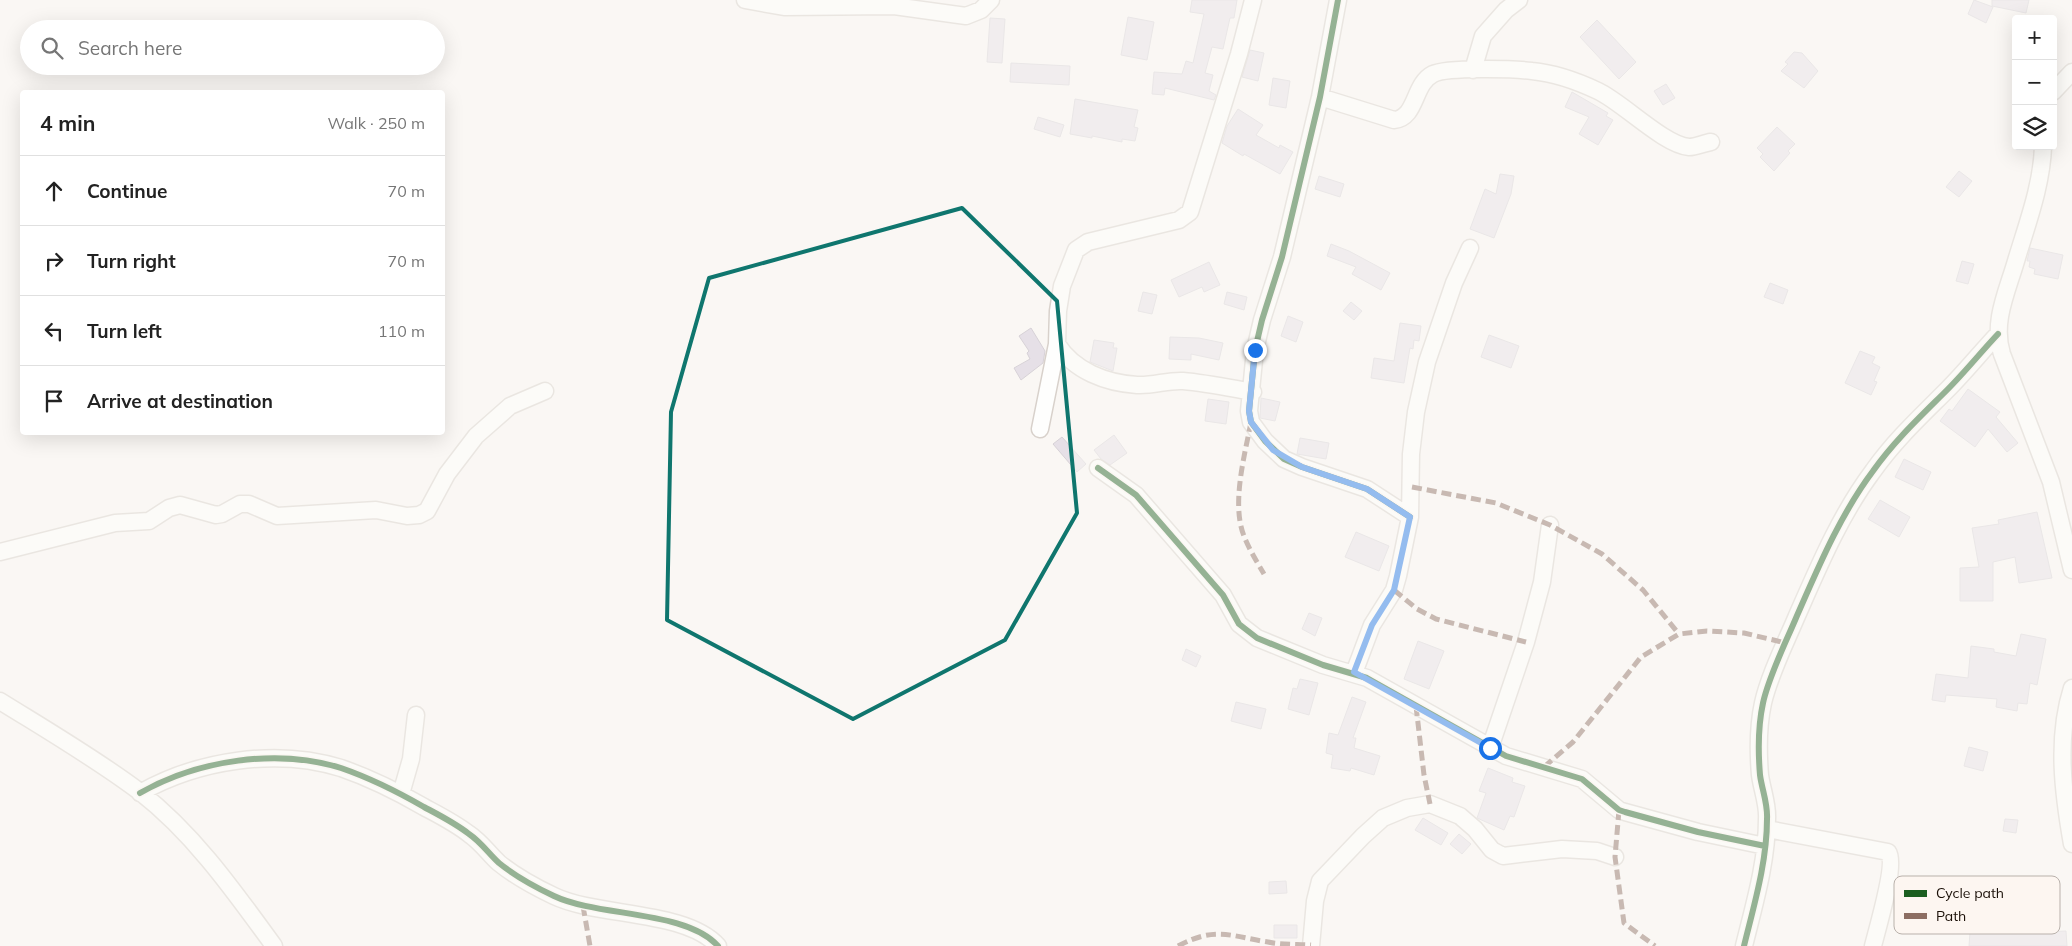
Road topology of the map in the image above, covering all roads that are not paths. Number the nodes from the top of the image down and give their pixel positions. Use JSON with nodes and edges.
{"nodes":[{"id":1,"x":745,"y":0,"type":"edge"},
{"id":2,"x":991,"y":0,"type":"edge"},
{"id":3,"x":1253,"y":0,"type":"edge"},
{"id":4,"x":1338,"y":0,"type":"edge"},
{"id":5,"x":1519,"y":0,"type":"edge"},
{"id":6,"x":1473,"y":70,"type":"junction"},
{"id":7,"x":2072,"y":72,"type":"edge"},
{"id":8,"x":2057,"y":88,"type":"edge"},
{"id":9,"x":1320,"y":97,"type":"junction"},
{"id":10,"x":1711,"y":142,"type":"dead end"},
{"id":11,"x":2043,"y":150,"type":"edge"},
{"id":12,"x":1470,"y":248,"type":"dead end"},
{"id":13,"x":1998,"y":334,"type":"junction"},
{"id":14,"x":1058,"y":344,"type":"junction"},
{"id":15,"x":545,"y":391,"type":"dead end"},
{"id":16,"x":1253,"y":392,"type":"junction"},
{"id":17,"x":1040,"y":429,"type":"dead end"},
{"id":18,"x":1098,"y":468,"type":"dead end"},
{"id":19,"x":1410,"y":517,"type":"junction"},
{"id":20,"x":1550,"y":525,"type":"dead end"},
{"id":21,"x":0,"y":552,"type":"edge"},
{"id":22,"x":2072,"y":567,"type":"edge"},
{"id":23,"x":1354,"y":672,"type":"junction"},
{"id":24,"x":2072,"y":688,"type":"edge"},
{"id":25,"x":0,"y":701,"type":"edge"},
{"id":26,"x":416,"y":715,"type":"dead end"},
{"id":27,"x":1490,"y":748,"type":"junction"},
{"id":28,"x":140,"y":793,"type":"junction"},
{"id":29,"x":401,"y":794,"type":"junction"},
{"id":30,"x":1767,"y":829,"type":"junction"},
{"id":31,"x":2072,"y":844,"type":"edge"},
{"id":32,"x":1765,"y":846,"type":"junction"},
{"id":33,"x":1615,"y":857,"type":"dead end"},
{"id":34,"x":274,"y":946,"type":"edge"},
{"id":35,"x":718,"y":946,"type":"edge"},
{"id":36,"x":1311,"y":946,"type":"edge"},
{"id":37,"x":1744,"y":946,"type":"edge"},
{"id":38,"x":1873,"y":946,"type":"edge"}],
"edges":[{"from":1,"to":2,"type":"street"},
{"from":3,"to":14,"type":"street"},
{"from":4,"to":9,"type":"street"},
{"from":5,"to":6,"type":"street"},
{"from":6,"to":9,"type":"street"},
{"from":6,"to":10,"type":"street"},
{"from":7,"to":8,"type":"street"},
{"from":9,"to":16,"type":"street"},
{"from":11,"to":13,"type":"street"},
{"from":12,"to":19,"type":"street"},
{"from":13,"to":22,"type":"street"},
{"from":13,"to":30,"type":"street"},
{"from":14,"to":16,"type":"street"},
{"from":14,"to":17,"type":"street"},
{"from":15,"to":21,"type":"street"},
{"from":16,"to":19,"type":"street"},
{"from":18,"to":23,"type":"street"},
{"from":19,"to":23,"type":"street"},
{"from":20,"to":27,"type":"street"},
{"from":23,"to":27,"type":"street"},
{"from":24,"to":31,"type":"street"},
{"from":25,"to":28,"type":"street"},
{"from":26,"to":29,"type":"street"},
{"from":27,"to":32,"type":"street"},
{"from":28,"to":29,"type":"street"},
{"from":28,"to":34,"type":"street"},
{"from":29,"to":35,"type":"street"},
{"from":30,"to":32,"type":"street"},
{"from":30,"to":38,"type":"street"},
{"from":32,"to":37,"type":"street"},
{"from":33,"to":36,"type":"street"}]}
